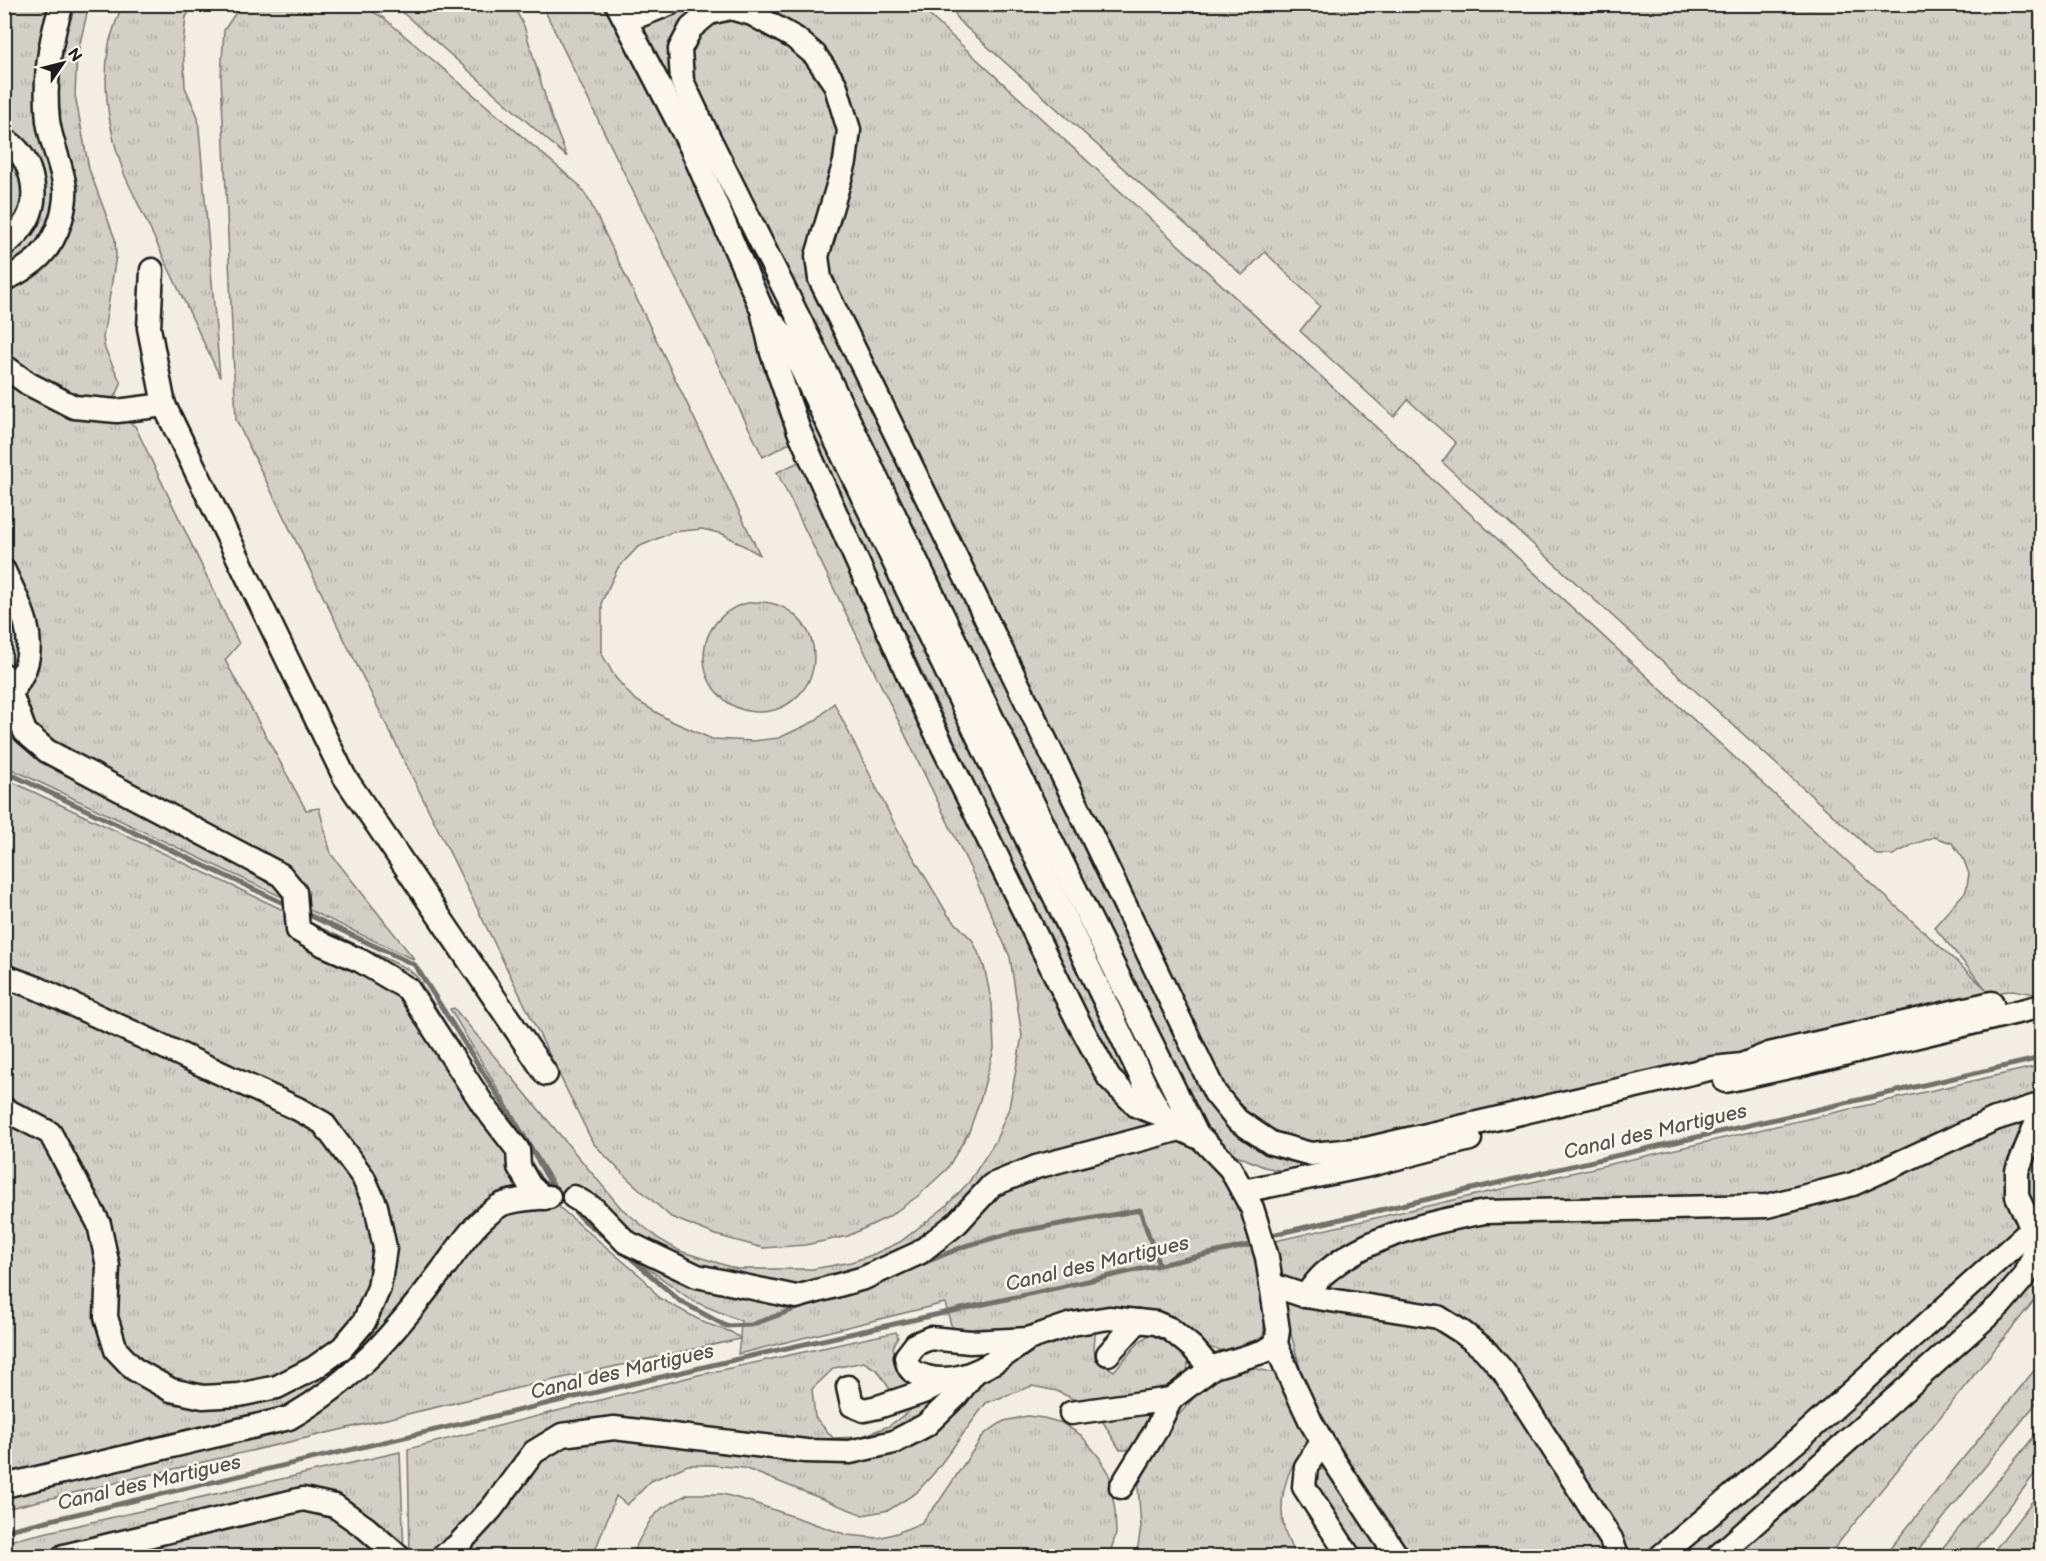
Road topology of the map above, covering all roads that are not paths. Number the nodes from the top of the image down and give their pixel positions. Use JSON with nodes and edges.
{"nodes":[{"id":1,"x":63,"y":4,"type":"edge"},
{"id":2,"x":618,"y":4,"type":"edge"},
{"id":3,"x":669,"y":4,"type":"edge"},
{"id":4,"x":726,"y":6,"type":"edge"},
{"id":5,"x":4,"y":139,"type":"edge"},
{"id":6,"x":4,"y":245,"type":"edge"},
{"id":7,"x":152,"y":270,"type":"dead end"},
{"id":8,"x":4,"y":280,"type":"edge"},
{"id":9,"x":762,"y":310,"type":"junction"},
{"id":10,"x":4,"y":366,"type":"edge"},
{"id":11,"x":164,"y":405,"type":"junction"},
{"id":12,"x":4,"y":571,"type":"edge"},
{"id":13,"x":6,"y":691,"type":"edge"},
{"id":14,"x":4,"y":976,"type":"edge"},
{"id":15,"x":2042,"y":1005,"type":"edge"},
{"id":16,"x":1734,"y":1073,"type":"junction"},
{"id":17,"x":546,"y":1074,"type":"dead end"},
{"id":18,"x":2042,"y":1104,"type":"edge"},
{"id":19,"x":4,"y":1109,"type":"edge"},
{"id":20,"x":2042,"y":1109,"type":"edge"},
{"id":21,"x":1162,"y":1115,"type":"junction"},
{"id":22,"x":1189,"y":1133,"type":"junction"},
{"id":23,"x":1243,"y":1191,"type":"junction"},
{"id":24,"x":574,"y":1197,"type":"dead end"},
{"id":25,"x":2037,"y":1225,"type":"edge"},
{"id":26,"x":1271,"y":1283,"type":"junction"},
{"id":27,"x":1305,"y":1296,"type":"junction"},
{"id":28,"x":1138,"y":1321,"type":"junction"},
{"id":29,"x":1028,"y":1339,"type":"junction"},
{"id":30,"x":1276,"y":1344,"type":"junction"},
{"id":31,"x":1108,"y":1354,"type":"dead end"},
{"id":32,"x":1210,"y":1368,"type":"junction"},
{"id":33,"x":975,"y":1372,"type":"junction"},
{"id":34,"x":948,"y":1378,"type":"junction"},
{"id":35,"x":848,"y":1387,"type":"dead end"},
{"id":36,"x":1171,"y":1399,"type":"junction"},
{"id":37,"x":1071,"y":1413,"type":"dead end"},
{"id":38,"x":1322,"y":1442,"type":"junction"},
{"id":39,"x":4,"y":1486,"type":"edge"},
{"id":40,"x":1120,"y":1487,"type":"dead end"},
{"id":41,"x":64,"y":1557,"type":"edge"},
{"id":42,"x":398,"y":1557,"type":"edge"},
{"id":43,"x":443,"y":1557,"type":"edge"},
{"id":44,"x":1349,"y":1557,"type":"edge"},
{"id":45,"x":1397,"y":1557,"type":"edge"},
{"id":46,"x":1617,"y":1557,"type":"edge"},
{"id":47,"x":1661,"y":1557,"type":"edge"},
{"id":48,"x":1718,"y":1557,"type":"edge"}],
"edges":[{"from":1,"to":8,"type":"lane"},
{"from":2,"to":3,"type":"lane"},
{"from":2,"to":9,"type":"lane"},
{"from":4,"to":16,"type":"lane"},
{"from":4,"to":22,"type":"lane"},
{"from":5,"to":6,"type":"lane"},
{"from":7,"to":11,"type":"lane"},
{"from":9,"to":21,"type":"lane"},
{"from":9,"to":21,"type":"lane"},
{"from":10,"to":11,"type":"lane"},
{"from":11,"to":17,"type":"lane"},
{"from":12,"to":13,"type":"lane"},
{"from":13,"to":39,"type":"lane"},
{"from":14,"to":19,"type":"lane"},
{"from":15,"to":16,"type":"lane"},
{"from":16,"to":23,"type":"lane"},
{"from":18,"to":27,"type":"lane"},
{"from":20,"to":25,"type":"lane"},
{"from":21,"to":22,"type":"lane"},
{"from":22,"to":23,"type":"lane"},
{"from":22,"to":24,"type":"lane"},
{"from":23,"to":26,"type":"lane"},
{"from":25,"to":47,"type":"lane"},
{"from":25,"to":48,"type":"lane"},
{"from":26,"to":27,"type":"lane"},
{"from":26,"to":30,"type":"lane"},
{"from":27,"to":46,"type":"lane"},
{"from":28,"to":29,"type":"lane"},
{"from":28,"to":31,"type":"lane"},
{"from":28,"to":32,"type":"lane"},
{"from":29,"to":33,"type":"lane"},
{"from":29,"to":34,"type":"lane"},
{"from":30,"to":32,"type":"lane"},
{"from":30,"to":38,"type":"lane"},
{"from":32,"to":36,"type":"lane"},
{"from":33,"to":34,"type":"lane"},
{"from":33,"to":43,"type":"lane"},
{"from":34,"to":35,"type":"lane"},
{"from":36,"to":37,"type":"lane"},
{"from":36,"to":40,"type":"lane"},
{"from":38,"to":44,"type":"lane"},
{"from":38,"to":45,"type":"lane"},
{"from":41,"to":42,"type":"lane"}]}
